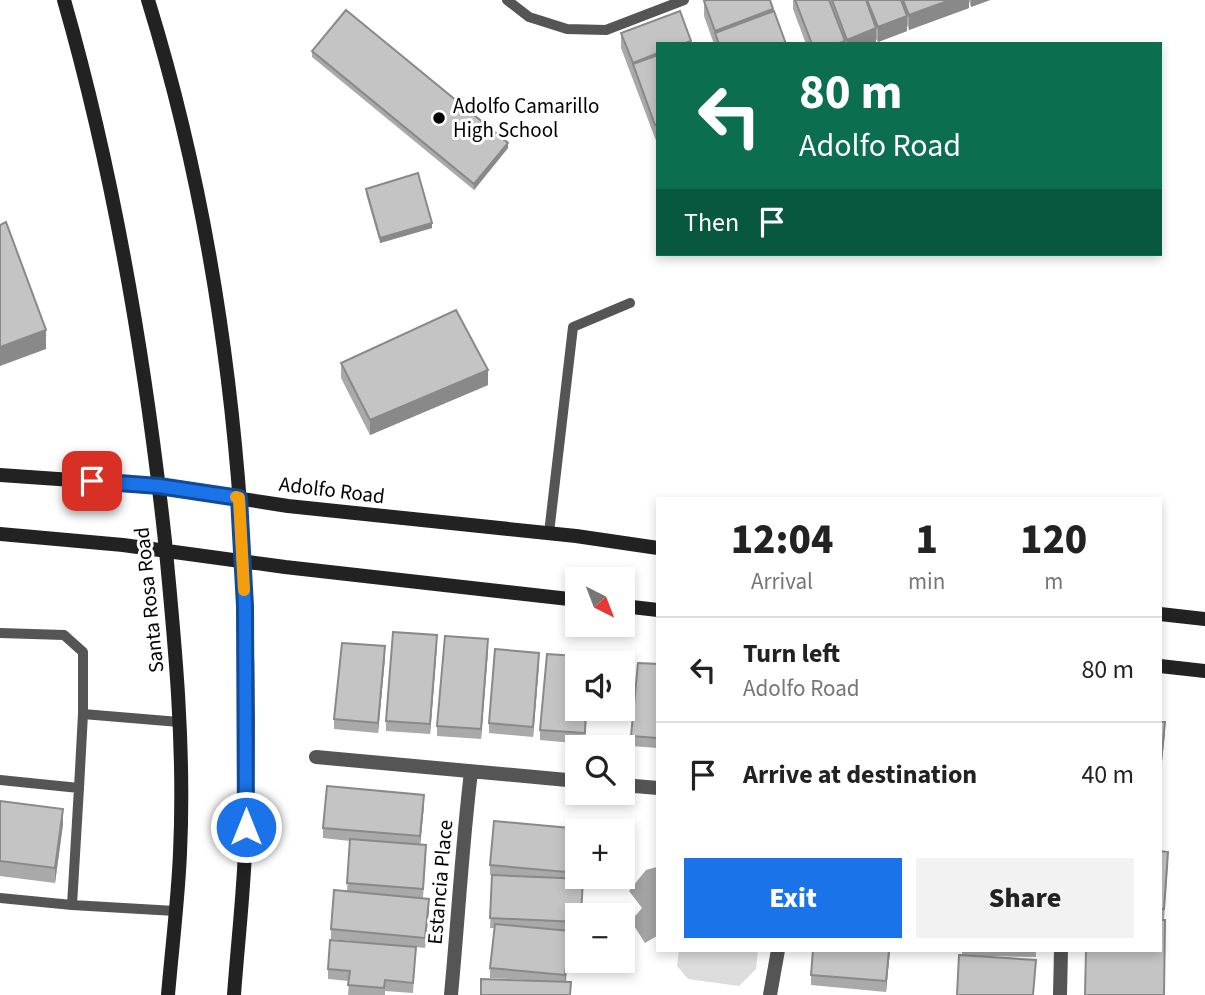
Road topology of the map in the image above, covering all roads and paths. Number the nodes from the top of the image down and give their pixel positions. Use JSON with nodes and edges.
{"nodes":[{"id":1,"x":64,"y":0,"type":"edge"},
{"id":2,"x":148,"y":0,"type":"edge"},
{"id":3,"x":507,"y":0,"type":"edge"},
{"id":4,"x":684,"y":0,"type":"edge"},
{"id":5,"x":631,"y":303,"type":"dead end"},
{"id":6,"x":0,"y":475,"type":"edge"},
{"id":7,"x":159,"y":486,"type":"junction"},
{"id":8,"x":239,"y":498,"type":"junction"},
{"id":9,"x":549,"y":533,"type":"junction"},
{"id":10,"x":0,"y":534,"type":"edge"},
{"id":11,"x":656,"y":548,"type":"edge"},
{"id":12,"x":166,"y":551,"type":"junction"},
{"id":13,"x":243,"y":562,"type":"junction"},
{"id":14,"x":565,"y":599,"type":"edge"},
{"id":15,"x":635,"y":607,"type":"edge"},
{"id":16,"x":656,"y":610,"type":"edge"},
{"id":17,"x":1162,"y":614,"type":"edge"},
{"id":18,"x":1205,"y":619,"type":"edge"},
{"id":19,"x":0,"y":633,"type":"edge"},
{"id":20,"x":1162,"y":666,"type":"edge"},
{"id":21,"x":1205,"y":671,"type":"edge"},
{"id":22,"x":83,"y":714,"type":"junction"},
{"id":23,"x":179,"y":722,"type":"junction"},
{"id":24,"x":316,"y":757,"type":"dead end"},
{"id":25,"x":471,"y":772,"type":"junction"},
{"id":26,"x":0,"y":780,"type":"edge"},
{"id":27,"x":565,"y":780,"type":"edge"},
{"id":28,"x":635,"y":786,"type":"edge"},
{"id":29,"x":79,"y":788,"type":"junction"},
{"id":30,"x":656,"y":788,"type":"edge"},
{"id":31,"x":0,"y":898,"type":"edge"},
{"id":32,"x":72,"y":905,"type":"junction"},
{"id":33,"x":175,"y":911,"type":"junction"},
{"id":34,"x":778,"y":952,"type":"edge"},
{"id":35,"x":1061,"y":952,"type":"edge"},
{"id":36,"x":168,"y":995,"type":"edge"},
{"id":37,"x":234,"y":995,"type":"edge"},
{"id":38,"x":451,"y":995,"type":"edge"},
{"id":39,"x":770,"y":995,"type":"edge"},
{"id":40,"x":1060,"y":995,"type":"edge"}],
"edges":[{"from":1,"to":7,"type":"main road","name":"Santa Rosa Road"},
{"from":2,"to":8,"type":"main road"},
{"from":3,"to":4,"type":"lane"},
{"from":5,"to":9,"type":"lane"},
{"from":6,"to":7,"type":"main road","name":"Adolfo Road"},
{"from":7,"to":8,"type":"main road","name":"Adolfo Road"},
{"from":7,"to":12,"type":"main road","name":"Santa Rosa Road"},
{"from":8,"to":9,"type":"main road","name":"Adolfo Road"},
{"from":8,"to":13,"type":"main road"},
{"from":9,"to":11,"type":"main road","name":"Adolfo Road"},
{"from":10,"to":12,"type":"main road"},
{"from":12,"to":13,"type":"main road"},
{"from":12,"to":23,"type":"main road","name":"Santa Rosa Road"},
{"from":13,"to":14,"type":"main road"},
{"from":13,"to":37,"type":"main road"},
{"from":15,"to":16,"type":"main road"},
{"from":17,"to":18,"type":"main road"},
{"from":19,"to":22,"type":"lane"},
{"from":20,"to":21,"type":"main road"},
{"from":22,"to":23,"type":"lane"},
{"from":22,"to":29,"type":"lane"},
{"from":23,"to":33,"type":"main road","name":"Santa Rosa Road"},
{"from":24,"to":25,"type":"street"},
{"from":25,"to":27,"type":"street"},
{"from":25,"to":38,"type":"street","name":"Estancia Place"},
{"from":26,"to":29,"type":"lane"},
{"from":28,"to":30,"type":"street"},
{"from":29,"to":32,"type":"lane"},
{"from":31,"to":32,"type":"lane"},
{"from":32,"to":33,"type":"lane"},
{"from":33,"to":36,"type":"main road","name":"Santa Rosa Road"},
{"from":34,"to":39,"type":"street"},
{"from":35,"to":40,"type":"street"}]}
